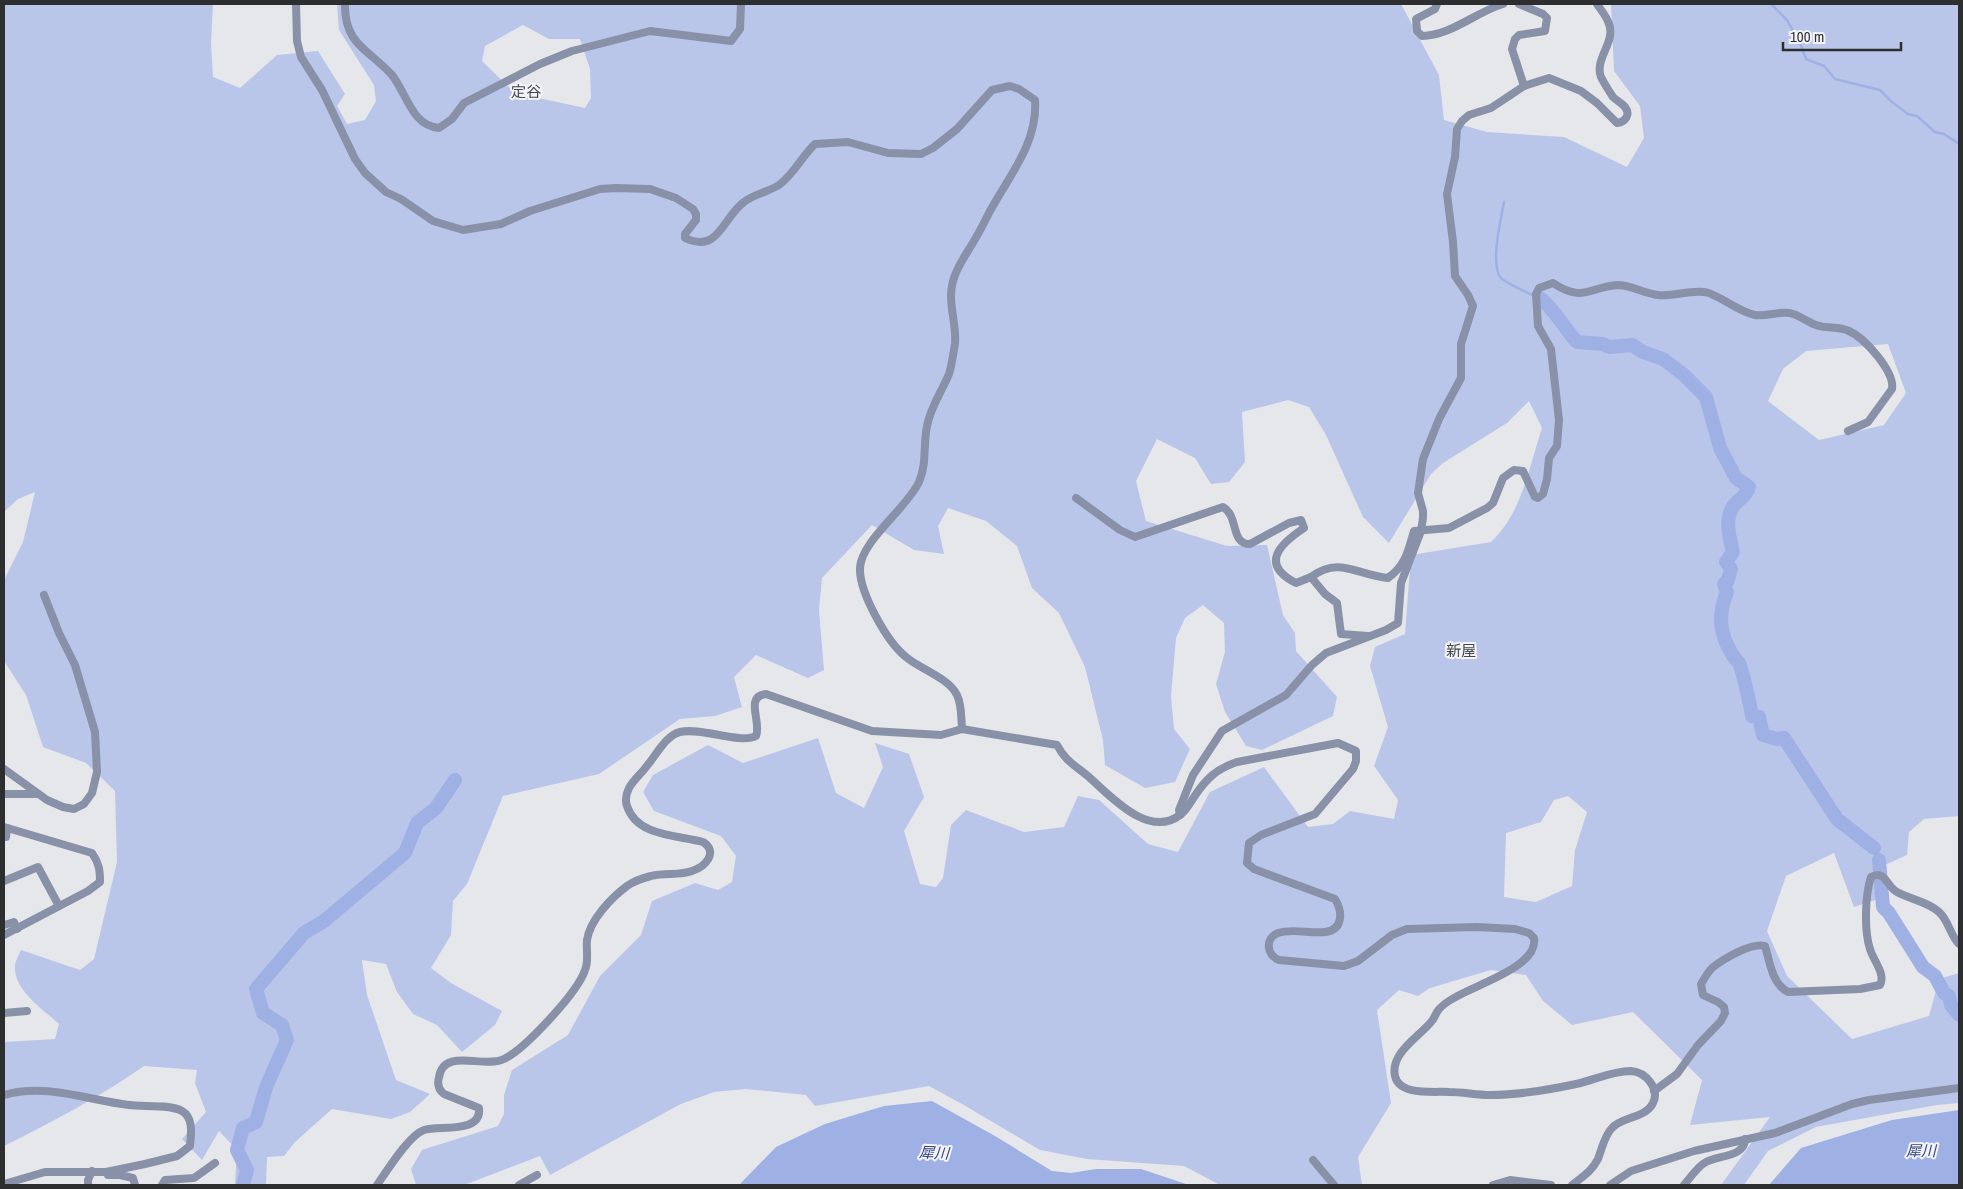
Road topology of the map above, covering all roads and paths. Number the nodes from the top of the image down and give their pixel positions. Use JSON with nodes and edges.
{"nodes":[{"id":1,"x":296,"y":4,"type":"edge"},
{"id":2,"x":345,"y":4,"type":"edge"},
{"id":3,"x":741,"y":4,"type":"edge"},
{"id":4,"x":1437,"y":4,"type":"edge"},
{"id":5,"x":1502,"y":4,"type":"edge"},
{"id":6,"x":1519,"y":4,"type":"edge"},
{"id":7,"x":1597,"y":4,"type":"edge"},
{"id":8,"x":1524,"y":86,"type":"junction"},
{"id":9,"x":1848,"y":432,"type":"dead end"},
{"id":10,"x":1076,"y":498,"type":"dead end"},
{"id":11,"x":1421,"y":531,"type":"junction"},
{"id":12,"x":1311,"y":578,"type":"junction"},
{"id":13,"x":44,"y":595,"type":"dead end"},
{"id":14,"x":1370,"y":636,"type":"junction"},
{"id":15,"x":962,"y":729,"type":"junction"},
{"id":16,"x":4,"y":769,"type":"edge"},
{"id":17,"x":4,"y":794,"type":"edge"},
{"id":18,"x":38,"y":794,"type":"junction"},
{"id":19,"x":1180,"y":815,"type":"junction"},
{"id":20,"x":5,"y":828,"type":"edge"},
{"id":21,"x":4,"y":837,"type":"edge"},
{"id":22,"x":4,"y":881,"type":"edge"},
{"id":23,"x":59,"y":906,"type":"junction"},
{"id":24,"x":4,"y":925,"type":"edge"},
{"id":25,"x":17,"y":929,"type":"junction"},
{"id":26,"x":4,"y":935,"type":"edge"},
{"id":27,"x":1959,"y":944,"type":"edge"},
{"id":28,"x":27,"y":1011,"type":"dead end"},
{"id":29,"x":4,"y":1013,"type":"edge"},
{"id":30,"x":1959,"y":1088,"type":"edge"},
{"id":31,"x":1654,"y":1092,"type":"junction"},
{"id":32,"x":4,"y":1095,"type":"edge"},
{"id":33,"x":1745,"y":1139,"type":"junction"},
{"id":34,"x":1313,"y":1160,"type":"dead end"},
{"id":35,"x":215,"y":1163,"type":"dead end"},
{"id":36,"x":92,"y":1171,"type":"junction"},
{"id":37,"x":106,"y":1172,"type":"junction"},
{"id":38,"x":536,"y":1175,"type":"dead end"},
{"id":39,"x":4,"y":1184,"type":"edge"},
{"id":40,"x":88,"y":1185,"type":"edge"},
{"id":41,"x":135,"y":1185,"type":"edge"},
{"id":42,"x":162,"y":1185,"type":"edge"},
{"id":43,"x":377,"y":1185,"type":"edge"},
{"id":44,"x":519,"y":1185,"type":"edge"},
{"id":45,"x":1334,"y":1185,"type":"edge"},
{"id":46,"x":1493,"y":1185,"type":"edge"},
{"id":47,"x":1551,"y":1185,"type":"edge"},
{"id":48,"x":1572,"y":1185,"type":"edge"},
{"id":49,"x":1610,"y":1185,"type":"edge"},
{"id":50,"x":1684,"y":1185,"type":"edge"}],
"edges":[{"from":1,"to":15,"type":"street"},
{"from":2,"to":3,"type":"street"},
{"from":4,"to":5,"type":"street"},
{"from":6,"to":8,"type":"street"},
{"from":7,"to":8,"type":"street"},
{"from":8,"to":11,"type":"street"},
{"from":9,"to":11,"type":"street"},
{"from":10,"to":12,"type":"street"},
{"from":11,"to":12,"type":"street"},
{"from":11,"to":14,"type":"street"},
{"from":12,"to":14,"type":"street"},
{"from":13,"to":18,"type":"street"},
{"from":14,"to":19,"type":"street"},
{"from":15,"to":19,"type":"street"},
{"from":15,"to":43,"type":"street"},
{"from":16,"to":18,"type":"street"},
{"from":17,"to":18,"type":"street"},
{"from":19,"to":31,"type":"street"},
{"from":20,"to":21,"type":"street"},
{"from":20,"to":23,"type":"street"},
{"from":22,"to":23,"type":"street"},
{"from":23,"to":25,"type":"street"},
{"from":24,"to":25,"type":"street"},
{"from":25,"to":26,"type":"street"},
{"from":27,"to":31,"type":"street"},
{"from":28,"to":29,"type":"street"},
{"from":30,"to":33,"type":"street"},
{"from":31,"to":48,"type":"street"},
{"from":32,"to":37,"type":"street"},
{"from":33,"to":49,"type":"street"},
{"from":33,"to":50,"type":"street"},
{"from":34,"to":45,"type":"street"},
{"from":35,"to":42,"type":"street"},
{"from":36,"to":37,"type":"street"},
{"from":36,"to":39,"type":"street"},
{"from":36,"to":40,"type":"street"},
{"from":37,"to":41,"type":"street"},
{"from":38,"to":44,"type":"street"},
{"from":46,"to":47,"type":"street"}]}
